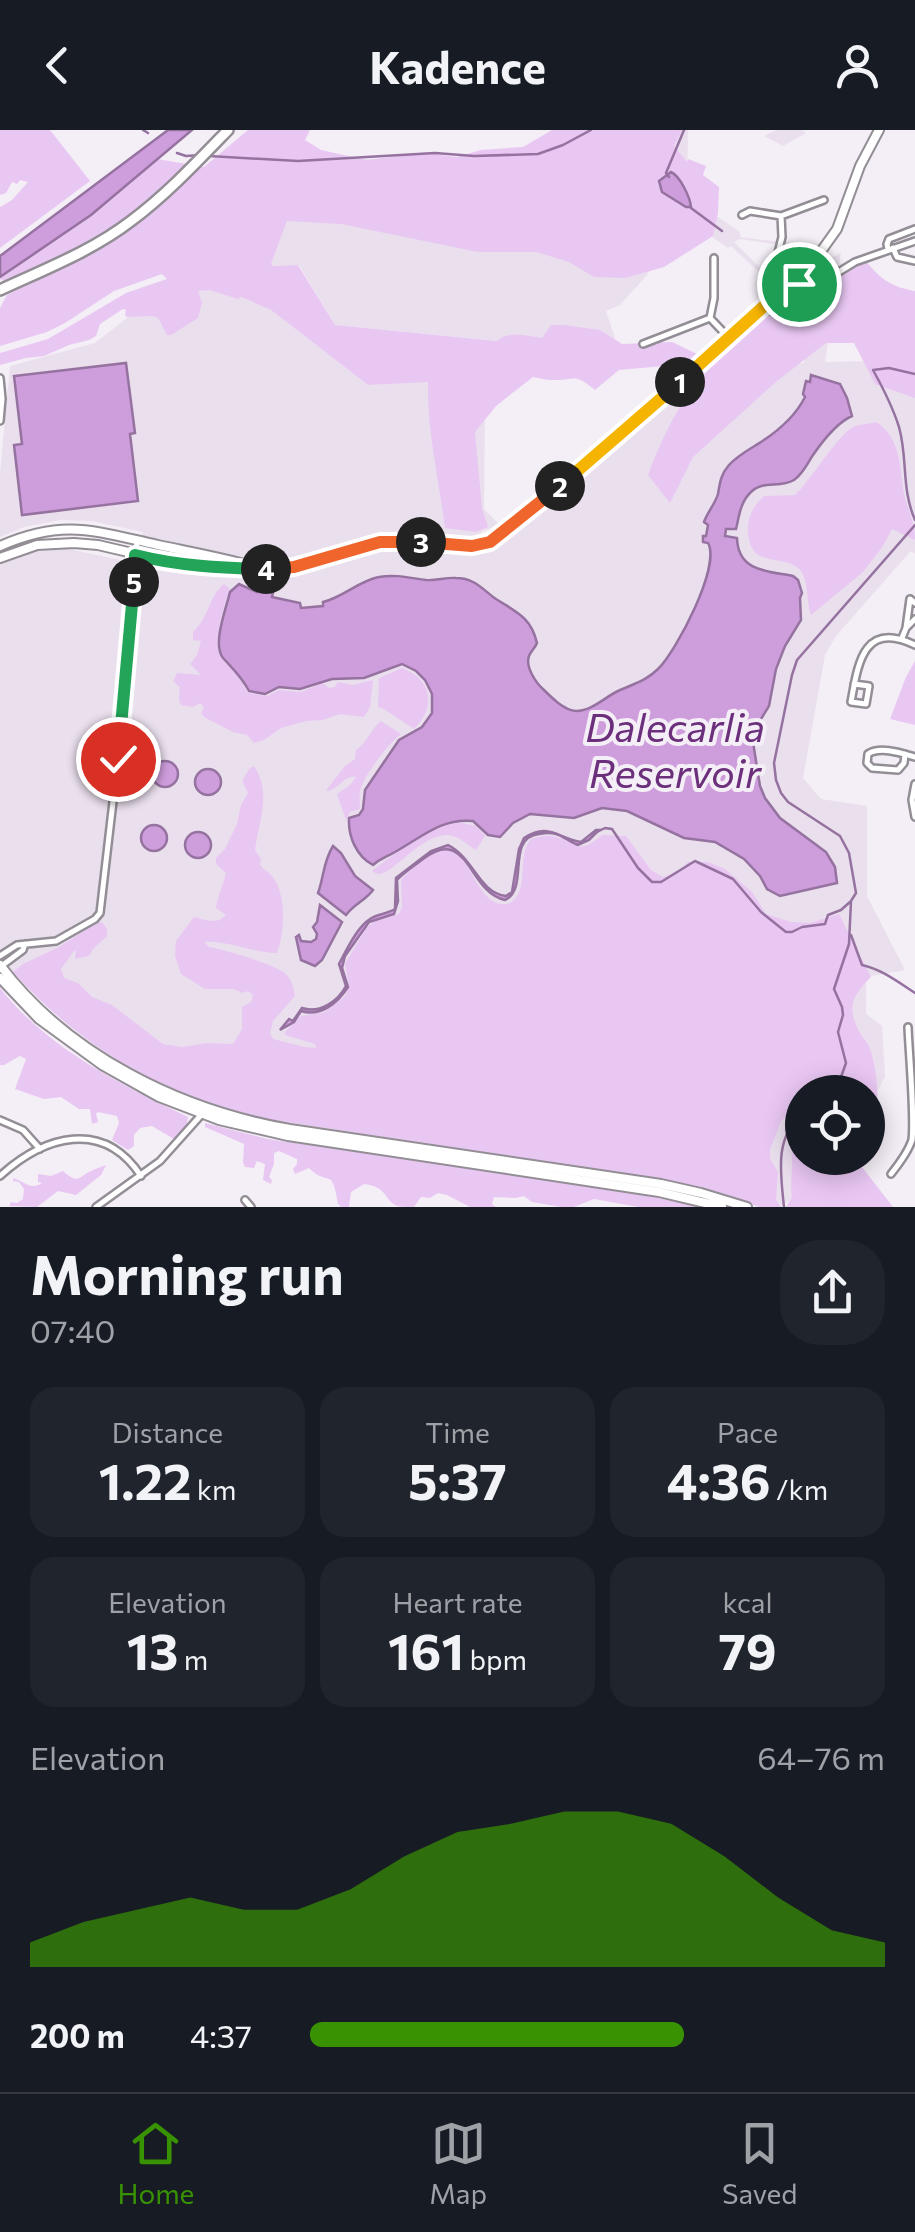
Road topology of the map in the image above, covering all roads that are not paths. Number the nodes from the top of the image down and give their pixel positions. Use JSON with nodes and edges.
{"nodes":[{"id":1,"x":228,"y":130,"type":"edge"},
{"id":2,"x":878,"y":130,"type":"edge"},
{"id":3,"x":824,"y":200,"type":"dead end"},
{"id":4,"x":742,"y":215,"type":"dead end"},
{"id":5,"x":782,"y":216,"type":"junction"},
{"id":6,"x":915,"y":230,"type":"edge"},
{"id":7,"x":915,"y":241,"type":"edge"},
{"id":8,"x":891,"y":248,"type":"junction"},
{"id":9,"x":714,"y":258,"type":"dead end"},
{"id":10,"x":915,"y":261,"type":"edge"},
{"id":11,"x":793,"y":280,"type":"junction"},
{"id":12,"x":812,"y":288,"type":"junction"},
{"id":13,"x":0,"y":290,"type":"edge"},
{"id":14,"x":759,"y":312,"type":"junction"},
{"id":15,"x":710,"y":318,"type":"junction"},
{"id":16,"x":728,"y":338,"type":"junction"},
{"id":17,"x":643,"y":344,"type":"dead end"},
{"id":18,"x":0,"y":378,"type":"edge"},
{"id":19,"x":0,"y":421,"type":"edge"},
{"id":20,"x":137,"y":540,"type":"junction"},
{"id":21,"x":0,"y":546,"type":"edge"},
{"id":22,"x":135,"y":555,"type":"junction"},
{"id":23,"x":0,"y":558,"type":"edge"},
{"id":24,"x":261,"y":568,"type":"junction"},
{"id":25,"x":915,"y":604,"type":"edge"},
{"id":26,"x":915,"y":619,"type":"edge"},
{"id":27,"x":906,"y":628,"type":"junction"},
{"id":28,"x":902,"y":639,"type":"junction"},
{"id":29,"x":915,"y":645,"type":"edge"},
{"id":30,"x":854,"y":684,"type":"junction"},
{"id":31,"x":905,"y":754,"type":"junction"},
{"id":32,"x":915,"y":757,"type":"edge"},
{"id":33,"x":915,"y":784,"type":"edge"},
{"id":34,"x":915,"y":817,"type":"edge"},
{"id":35,"x":25,"y":944,"type":"junction"},
{"id":36,"x":0,"y":956,"type":"edge"},
{"id":37,"x":0,"y":966,"type":"edge"},
{"id":38,"x":0,"y":978,"type":"edge"},
{"id":39,"x":908,"y":1027,"type":"dead end"},
{"id":40,"x":204,"y":1111,"type":"junction"},
{"id":41,"x":0,"y":1120,"type":"edge"},
{"id":42,"x":914,"y":1139,"type":"edge"},
{"id":43,"x":40,"y":1149,"type":"junction"},
{"id":44,"x":890,"y":1174,"type":"dead end"},
{"id":45,"x":0,"y":1176,"type":"edge"},
{"id":46,"x":141,"y":1176,"type":"junction"},
{"id":47,"x":245,"y":1200,"type":"dead end"},
{"id":48,"x":96,"y":1207,"type":"edge"},
{"id":49,"x":251,"y":1207,"type":"edge"},
{"id":50,"x":722,"y":1207,"type":"edge"},
{"id":51,"x":747,"y":1207,"type":"edge"}],
"edges":[{"from":1,"to":13,"type":"highway"},
{"from":2,"to":11,"type":"main road"},
{"from":3,"to":5,"type":"street"},
{"from":4,"to":5,"type":"street"},
{"from":5,"to":11,"type":"street"},
{"from":6,"to":8,"type":"street"},
{"from":7,"to":8,"type":"street"},
{"from":8,"to":10,"type":"street"},
{"from":8,"to":12,"type":"street"},
{"from":9,"to":15,"type":"street"},
{"from":11,"to":12,"type":"street"},
{"from":11,"to":14,"type":"main road"},
{"from":12,"to":14,"type":"main road"},
{"from":14,"to":16,"type":"main road"},
{"from":15,"to":16,"type":"street"},
{"from":15,"to":17,"type":"street"},
{"from":16,"to":24,"type":"main road"},
{"from":18,"to":19,"type":"street"},
{"from":20,"to":21,"type":"main road"},
{"from":20,"to":22,"type":"street"},
{"from":20,"to":24,"type":"main road"},
{"from":22,"to":23,"type":"main road"},
{"from":22,"to":24,"type":"main road"},
{"from":22,"to":35,"type":"street"},
{"from":25,"to":27,"type":"street"},
{"from":26,"to":27,"type":"street"},
{"from":27,"to":28,"type":"street"},
{"from":28,"to":29,"type":"street"},
{"from":28,"to":30,"type":"street"},
{"from":30,"to":30,"type":"street"},
{"from":31,"to":31,"type":"street"},
{"from":31,"to":32,"type":"street"},
{"from":33,"to":34,"type":"street"},
{"from":35,"to":36,"type":"street"},
{"from":35,"to":37,"type":"street"},
{"from":37,"to":40,"type":"main road"},
{"from":38,"to":40,"type":"main road"},
{"from":39,"to":42,"type":"street"},
{"from":40,"to":46,"type":"street"},
{"from":40,"to":50,"type":"main road"},
{"from":40,"to":51,"type":"main road"},
{"from":41,"to":43,"type":"street"},
{"from":42,"to":44,"type":"street"},
{"from":43,"to":45,"type":"street"},
{"from":43,"to":46,"type":"street"},
{"from":46,"to":48,"type":"street"},
{"from":47,"to":49,"type":"street"}]}
